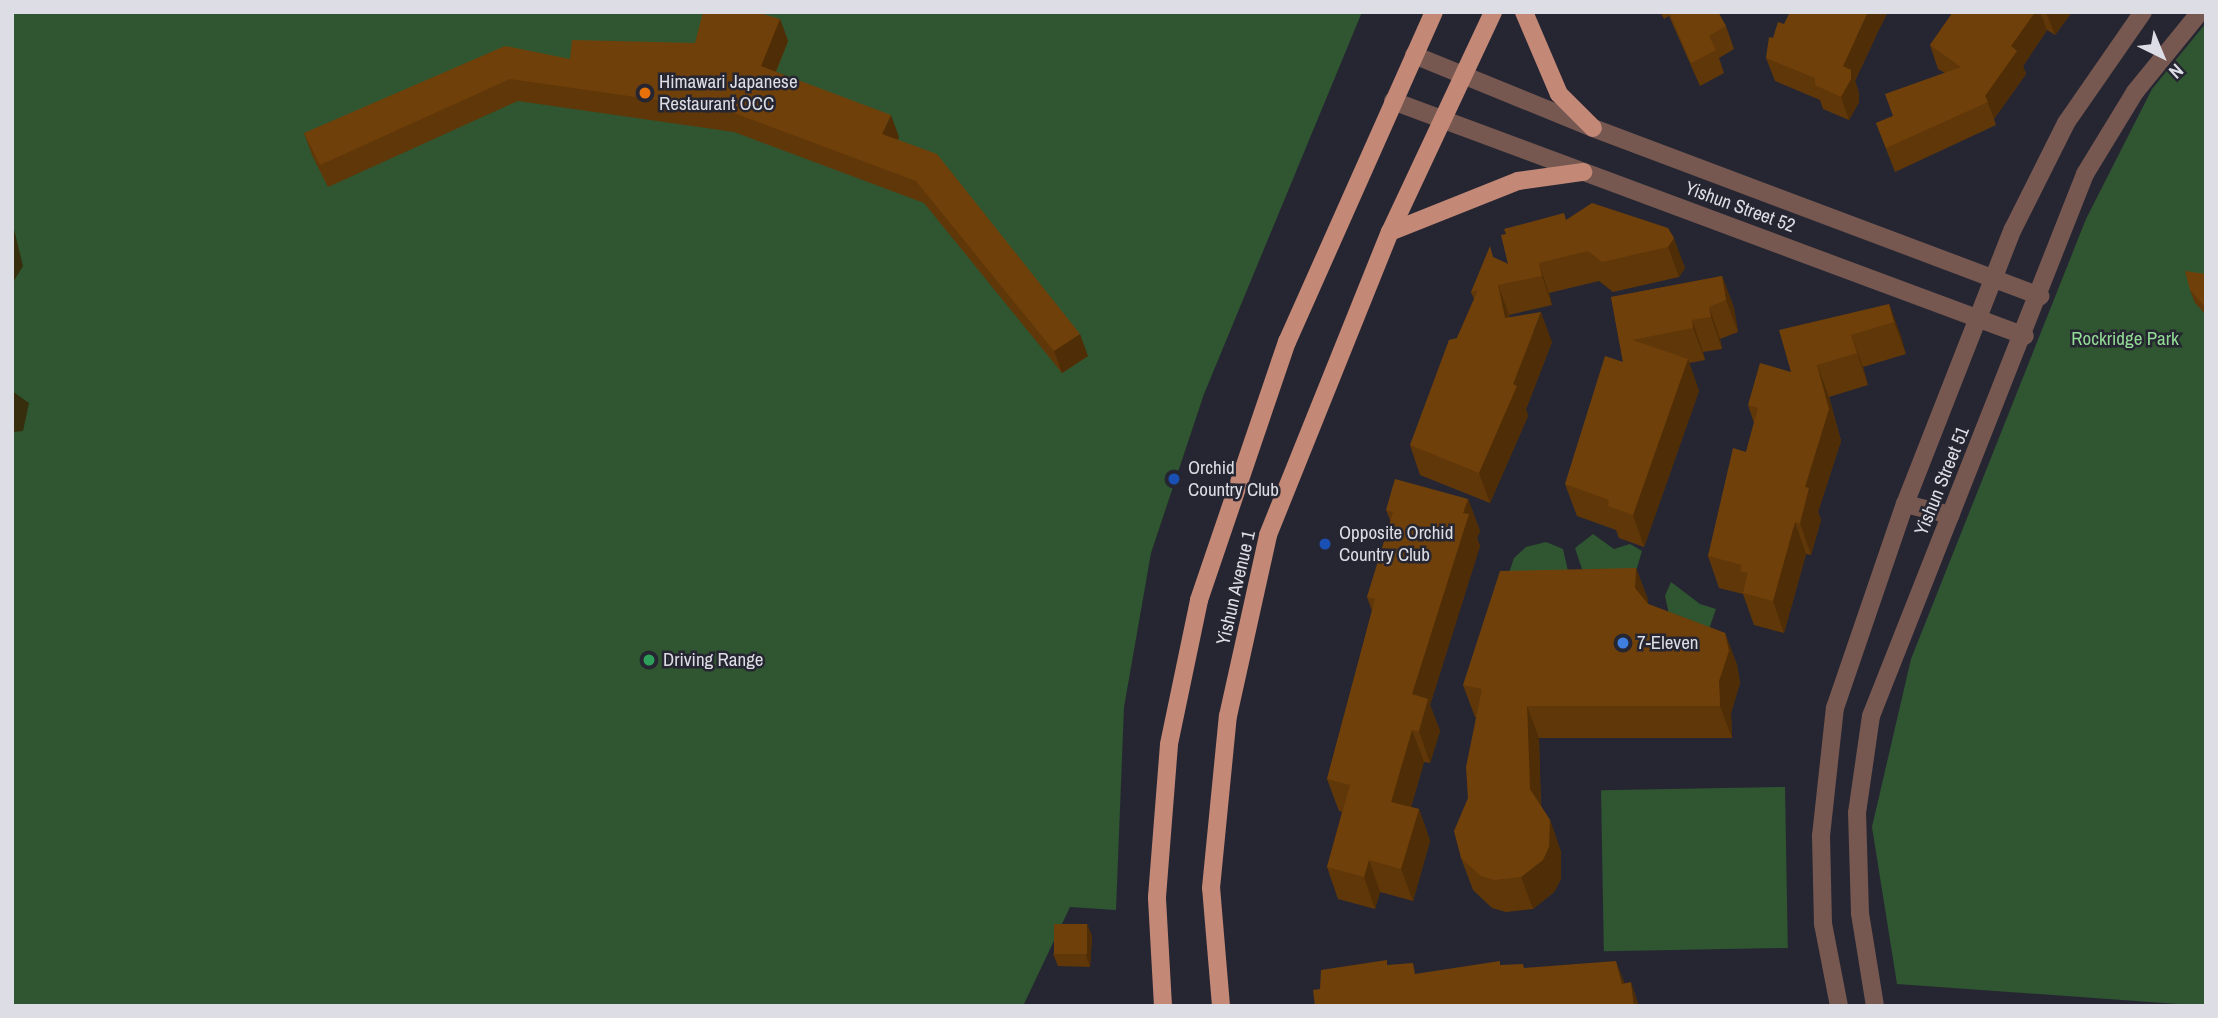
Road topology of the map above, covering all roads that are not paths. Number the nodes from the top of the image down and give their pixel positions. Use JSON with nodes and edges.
{"nodes":[{"id":1,"x":1434,"y":12,"type":"edge"},
{"id":2,"x":1493,"y":12,"type":"edge"},
{"id":3,"x":1524,"y":12,"type":"edge"},
{"id":4,"x":2143,"y":12,"type":"edge"},
{"id":5,"x":2200,"y":12,"type":"edge"},
{"id":6,"x":1414,"y":55,"type":"junction"},
{"id":7,"x":1463,"y":75,"type":"junction"},
{"id":8,"x":1393,"y":102,"type":"junction"},
{"id":9,"x":1441,"y":121,"type":"junction"},
{"id":10,"x":1593,"y":128,"type":"junction"},
{"id":11,"x":1583,"y":172,"type":"junction"},
{"id":12,"x":1390,"y":232,"type":"junction"},
{"id":13,"x":1994,"y":281,"type":"junction"},
{"id":14,"x":2040,"y":296,"type":"junction"},
{"id":15,"x":1980,"y":316,"type":"junction"},
{"id":16,"x":2025,"y":336,"type":"junction"},
{"id":17,"x":1905,"y":504,"type":"junction"},
{"id":18,"x":1951,"y":516,"type":"junction"},
{"id":19,"x":1163,"y":1006,"type":"edge"},
{"id":20,"x":1221,"y":1006,"type":"edge"},
{"id":21,"x":1839,"y":1006,"type":"edge"},
{"id":22,"x":1875,"y":1006,"type":"edge"}],
"edges":[{"from":1,"to":6,"type":"main road","name":"Yishun Avenue 1"},
{"from":2,"to":7,"type":"main road","name":"Yishun Avenue 1"},
{"from":3,"to":10,"type":"main road"},
{"from":4,"to":13,"type":"street","name":"Yishun Street 51"},
{"from":5,"to":14,"type":"street","name":"Yishun Street 51"},
{"from":6,"to":7,"type":"street","name":"Yishun Street 52"},
{"from":6,"to":8,"type":"main road","name":"Yishun Avenue 1"},
{"from":7,"to":9,"type":"main road","name":"Yishun Avenue 1"},
{"from":7,"to":10,"type":"street","name":"Yishun Street 52"},
{"from":8,"to":9,"type":"street","name":"Yishun Street 52"},
{"from":8,"to":19,"type":"main road","name":"Yishun Avenue 1"},
{"from":9,"to":11,"type":"street","name":"Yishun Street 52"},
{"from":9,"to":12,"type":"main road","name":"Yishun Avenue 1"},
{"from":10,"to":13,"type":"street","name":"Yishun Street 52"},
{"from":11,"to":12,"type":"main road"},
{"from":11,"to":15,"type":"street","name":"Yishun Street 52"},
{"from":12,"to":20,"type":"main road","name":"Yishun Avenue 1"},
{"from":13,"to":14,"type":"street","name":"Yishun Street 52"},
{"from":13,"to":15,"type":"street","name":"Yishun Street 51"},
{"from":14,"to":16,"type":"street","name":"Yishun Street 51"},
{"from":15,"to":16,"type":"street","name":"Yishun Street 52"},
{"from":15,"to":17,"type":"street","name":"Yishun Street 51"},
{"from":16,"to":18,"type":"street","name":"Yishun Street 51"},
{"from":17,"to":18,"type":"street"},
{"from":17,"to":21,"type":"street","name":"Yishun Street 51"},
{"from":18,"to":22,"type":"street","name":"Yishun Street 51"}]}
